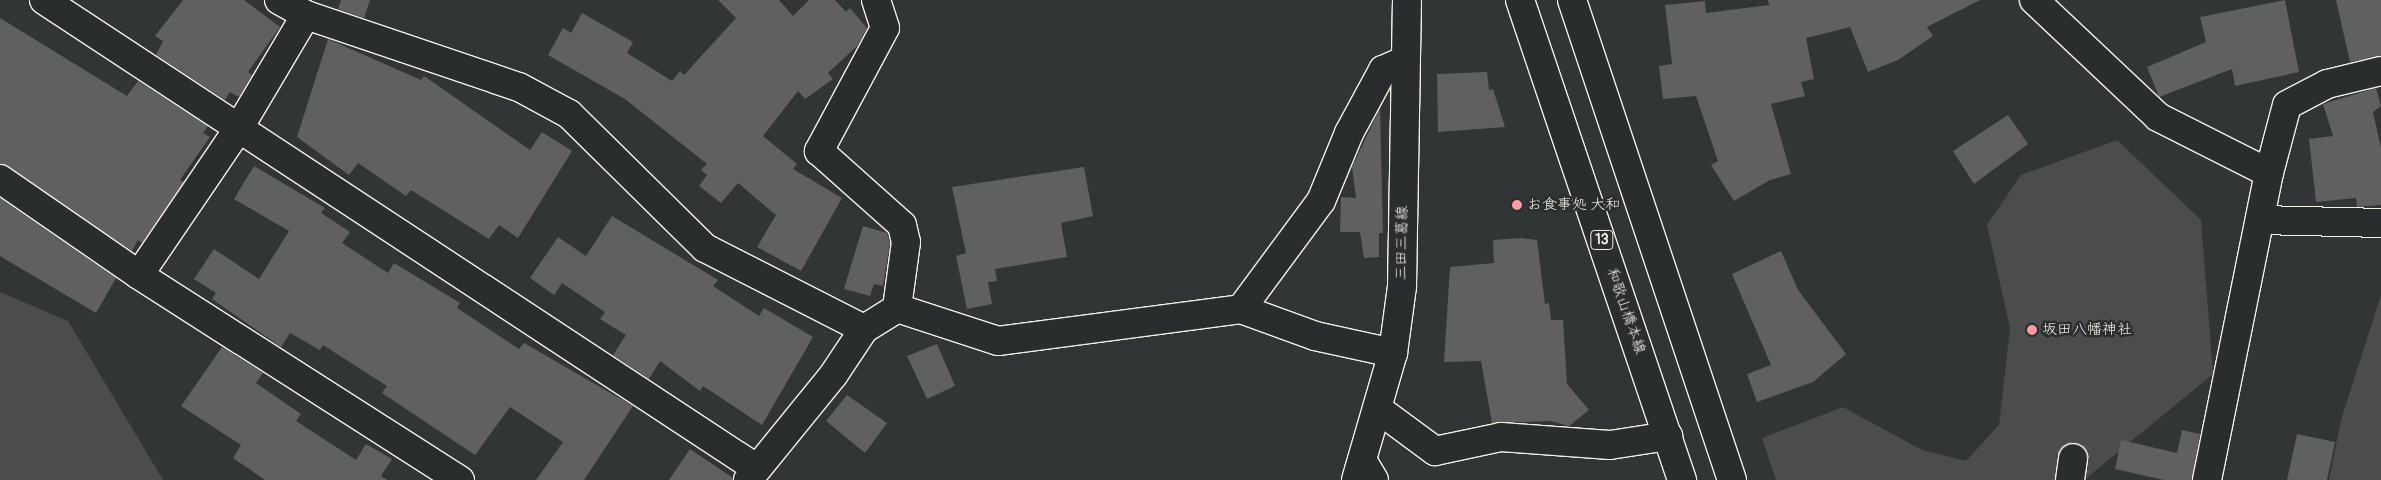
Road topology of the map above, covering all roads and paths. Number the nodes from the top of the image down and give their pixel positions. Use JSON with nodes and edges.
{"nodes":[{"id":1,"x":44,"y":0,"type":"edge"},
{"id":2,"x":279,"y":0,"type":"edge"},
{"id":3,"x":876,"y":0,"type":"edge"},
{"id":4,"x":1407,"y":0,"type":"edge"},
{"id":5,"x":1520,"y":0,"type":"edge"},
{"id":6,"x":1572,"y":0,"type":"edge"},
{"id":7,"x":2034,"y":0,"type":"edge"},
{"id":8,"x":306,"y":16,"type":"junction"},
{"id":9,"x":1404,"y":60,"type":"junction"},
{"id":10,"x":2381,"y":71,"type":"edge"},
{"id":11,"x":237,"y":131,"type":"junction"},
{"id":12,"x":2269,"y":173,"type":"junction"},
{"id":13,"x":0,"y":179,"type":"edge"},
{"id":14,"x":2260,"y":220,"type":"junction"},
{"id":15,"x":2381,"y":223,"type":"edge"},
{"id":16,"x":139,"y":275,"type":"junction"},
{"id":17,"x":897,"y":308,"type":"junction"},
{"id":18,"x":1241,"y":309,"type":"junction"},
{"id":19,"x":864,"y":329,"type":"junction"},
{"id":20,"x":1393,"y":353,"type":"junction"},
{"id":21,"x":1378,"y":410,"type":"junction"},
{"id":22,"x":1668,"y":436,"type":"junction"},
{"id":23,"x":1364,"y":473,"type":"edge"},
{"id":24,"x":752,"y":474,"type":"edge"},
{"id":25,"x":460,"y":480,"type":"edge"},
{"id":26,"x":1682,"y":480,"type":"edge"},
{"id":27,"x":1732,"y":480,"type":"edge"},
{"id":28,"x":2207,"y":480,"type":"edge"}],
"edges":[{"from":1,"to":11,"type":"street"},
{"from":2,"to":8,"type":"street"},
{"from":3,"to":17,"type":"street"},
{"from":4,"to":9,"type":"street","name":"三田三葛線"},
{"from":5,"to":22,"type":"street","name":"和歌山橋本線","number":"13"},
{"from":6,"to":27,"type":"street"},
{"from":7,"to":12,"type":"street"},
{"from":8,"to":11,"type":"street"},
{"from":8,"to":19,"type":"street"},
{"from":9,"to":18,"type":"street"},
{"from":9,"to":20,"type":"street","name":"三田三葛線"},
{"from":10,"to":12,"type":"street"},
{"from":11,"to":16,"type":"street"},
{"from":11,"to":24,"type":"street"},
{"from":12,"to":14,"type":"street"},
{"from":13,"to":16,"type":"street"},
{"from":14,"to":15,"type":"street"},
{"from":14,"to":28,"type":"street"},
{"from":16,"to":25,"type":"street"},
{"from":17,"to":18,"type":"street"},
{"from":17,"to":19,"type":"street"},
{"from":18,"to":20,"type":"street"},
{"from":19,"to":24,"type":"street"},
{"from":20,"to":21,"type":"street","name":"三田三葛線"},
{"from":21,"to":22,"type":"street"},
{"from":21,"to":23,"type":"street","name":"三田三葛線"},
{"from":22,"to":26,"type":"street","name":"和歌山橋本線","number":"13"}]}
